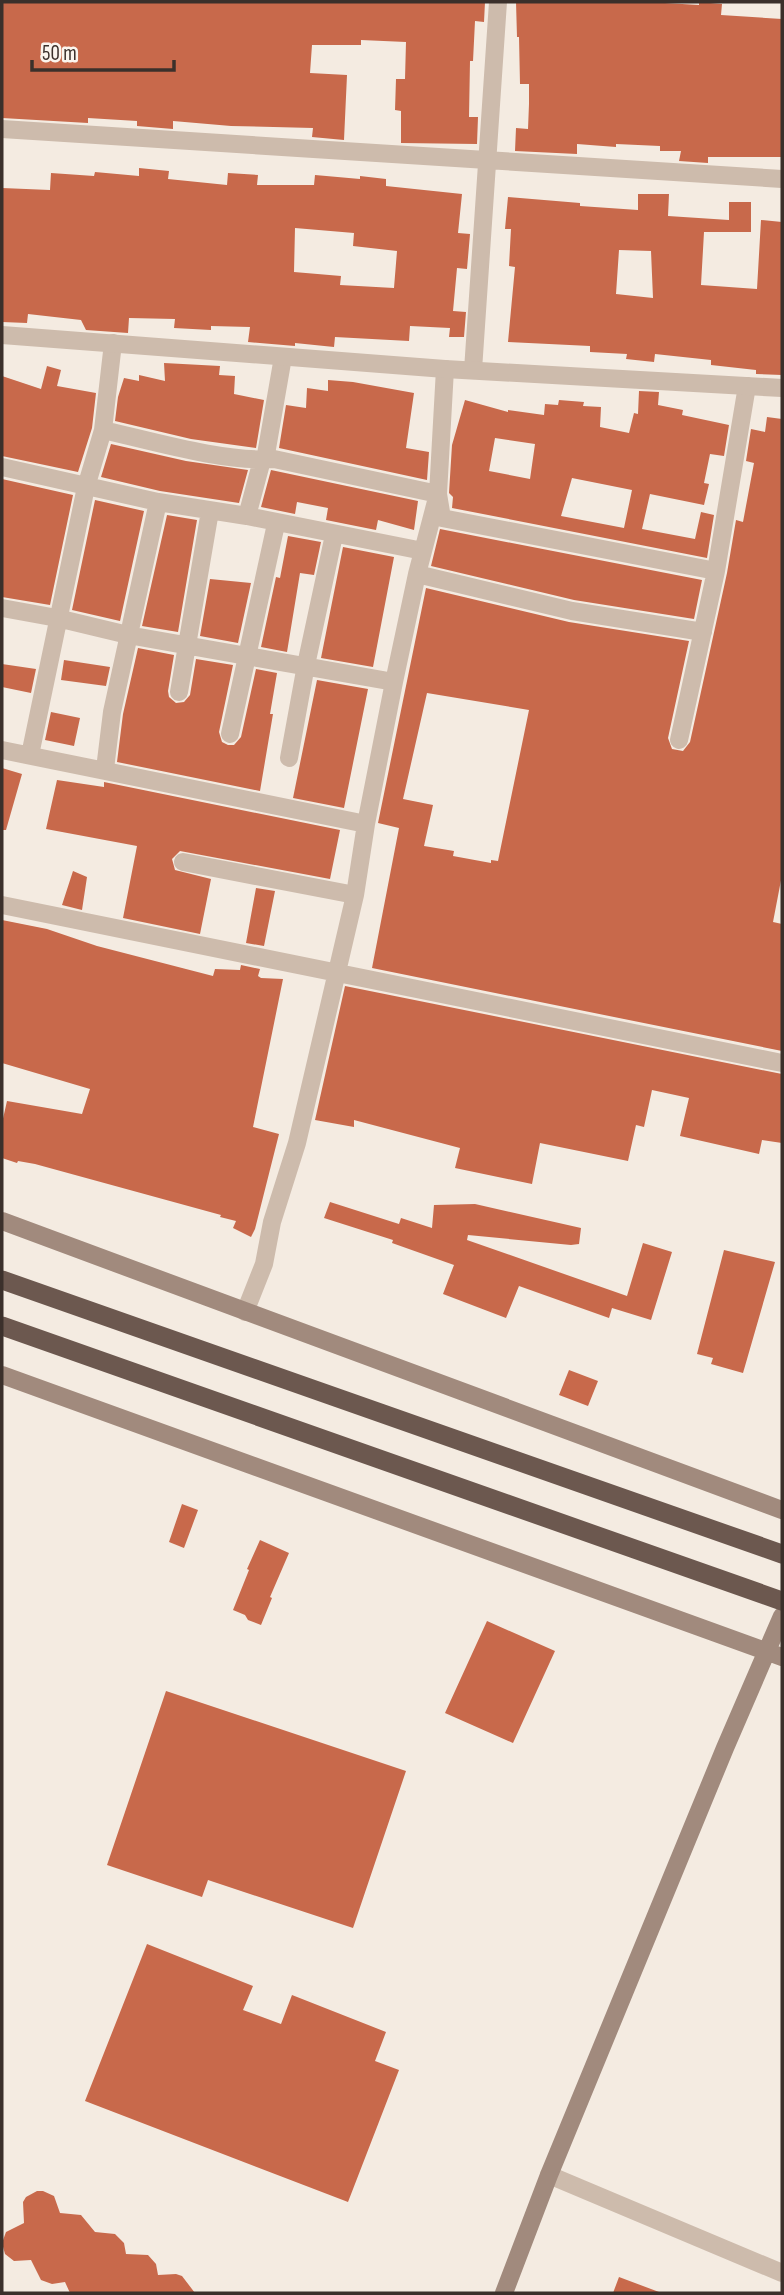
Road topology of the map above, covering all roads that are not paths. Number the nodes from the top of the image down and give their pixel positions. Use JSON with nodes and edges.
{"nodes":[{"id":1,"x":498,"y":2,"type":"edge"},
{"id":2,"x":2,"y":129,"type":"edge"},
{"id":3,"x":488,"y":160,"type":"junction"},
{"id":4,"x":782,"y":179,"type":"edge"},
{"id":5,"x":2,"y":334,"type":"edge"},
{"id":6,"x":113,"y":343,"type":"junction"},
{"id":7,"x":284,"y":356,"type":"junction"},
{"id":8,"x":446,"y":369,"type":"junction"},
{"id":9,"x":473,"y":370,"type":"junction"},
{"id":10,"x":747,"y":386,"type":"junction"},
{"id":11,"x":782,"y":388,"type":"edge"},
{"id":12,"x":103,"y":430,"type":"junction"},
{"id":13,"x":263,"y":460,"type":"junction"},
{"id":14,"x":2,"y":467,"type":"edge"},
{"id":15,"x":86,"y":487,"type":"junction"},
{"id":16,"x":438,"y":494,"type":"junction"},
{"id":17,"x":158,"y":502,"type":"junction"},
{"id":18,"x":210,"y":511,"type":"junction"},
{"id":19,"x":247,"y":516,"type":"junction"},
{"id":20,"x":276,"y":524,"type":"junction"},
{"id":21,"x":334,"y":535,"type":"junction"},
{"id":22,"x":423,"y":551,"type":"junction"},
{"id":23,"x":716,"y":571,"type":"junction"},
{"id":24,"x":417,"y":574,"type":"junction"},
{"id":25,"x":2,"y":608,"type":"edge"},
{"id":26,"x":57,"y":618,"type":"junction"},
{"id":27,"x":703,"y":632,"type":"junction"},
{"id":28,"x":128,"y":635,"type":"junction"},
{"id":29,"x":187,"y":645,"type":"junction"},
{"id":30,"x":246,"y":655,"type":"junction"},
{"id":31,"x":306,"y":665,"type":"junction"},
{"id":32,"x":394,"y":682,"type":"junction"},
{"id":33,"x":179,"y":692,"type":"dead end"},
{"id":34,"x":230,"y":734,"type":"dead end"},
{"id":35,"x":679,"y":740,"type":"dead end"},
{"id":36,"x":2,"y":750,"type":"edge"},
{"id":37,"x":30,"y":755,"type":"junction"},
{"id":38,"x":289,"y":758,"type":"dead end"},
{"id":39,"x":104,"y":769,"type":"junction"},
{"id":40,"x":366,"y":824,"type":"junction"},
{"id":41,"x":183,"y":862,"type":"dead end"},
{"id":42,"x":355,"y":895,"type":"junction"},
{"id":43,"x":2,"y":905,"type":"edge"},
{"id":44,"x":336,"y":974,"type":"junction"},
{"id":45,"x":782,"y":1063,"type":"edge"},
{"id":46,"x":2,"y":1222,"type":"edge"},
{"id":47,"x":2,"y":1280,"type":"edge"},
{"id":48,"x":245,"y":1312,"type":"junction"},
{"id":49,"x":2,"y":1326,"type":"edge"},
{"id":50,"x":2,"y":1376,"type":"edge"},
{"id":51,"x":782,"y":1510,"type":"edge"},
{"id":52,"x":782,"y":1555,"type":"edge"},
{"id":53,"x":782,"y":1601,"type":"edge"},
{"id":54,"x":782,"y":1616,"type":"edge"},
{"id":55,"x":775,"y":1655,"type":"edge"},
{"id":56,"x":549,"y":2175,"type":"junction"},
{"id":57,"x":782,"y":2273,"type":"edge"},
{"id":58,"x":504,"y":2293,"type":"edge"}],
"edges":[{"from":1,"to":3,"type":"street"},
{"from":2,"to":3,"type":"street"},
{"from":3,"to":4,"type":"street"},
{"from":3,"to":9,"type":"street"},
{"from":5,"to":6,"type":"street"},
{"from":6,"to":7,"type":"street"},
{"from":6,"to":12,"type":"street"},
{"from":7,"to":8,"type":"street"},
{"from":7,"to":13,"type":"street"},
{"from":8,"to":9,"type":"street"},
{"from":8,"to":16,"type":"street"},
{"from":9,"to":10,"type":"street"},
{"from":10,"to":11,"type":"street"},
{"from":10,"to":23,"type":"street"},
{"from":12,"to":13,"type":"street"},
{"from":12,"to":15,"type":"street"},
{"from":13,"to":16,"type":"street"},
{"from":13,"to":19,"type":"street"},
{"from":14,"to":15,"type":"street"},
{"from":15,"to":17,"type":"street"},
{"from":15,"to":26,"type":"street"},
{"from":16,"to":22,"type":"street"},
{"from":16,"to":23,"type":"street"},
{"from":17,"to":18,"type":"street"},
{"from":17,"to":28,"type":"street"},
{"from":18,"to":19,"type":"street"},
{"from":18,"to":29,"type":"street"},
{"from":19,"to":20,"type":"street"},
{"from":20,"to":21,"type":"street"},
{"from":20,"to":30,"type":"street"},
{"from":21,"to":22,"type":"street"},
{"from":21,"to":31,"type":"street"},
{"from":22,"to":24,"type":"street"},
{"from":23,"to":27,"type":"street"},
{"from":24,"to":27,"type":"street"},
{"from":24,"to":32,"type":"street"},
{"from":25,"to":26,"type":"street"},
{"from":26,"to":28,"type":"street"},
{"from":26,"to":37,"type":"street"},
{"from":27,"to":35,"type":"street"},
{"from":28,"to":29,"type":"street"},
{"from":28,"to":39,"type":"street"},
{"from":29,"to":30,"type":"street"},
{"from":29,"to":33,"type":"street"},
{"from":30,"to":31,"type":"street"},
{"from":30,"to":34,"type":"street"},
{"from":31,"to":32,"type":"street"},
{"from":31,"to":38,"type":"street"},
{"from":32,"to":40,"type":"street"},
{"from":36,"to":37,"type":"street"},
{"from":37,"to":39,"type":"street"},
{"from":39,"to":40,"type":"street"},
{"from":40,"to":42,"type":"street"},
{"from":41,"to":42,"type":"street"},
{"from":42,"to":44,"type":"street"},
{"from":43,"to":44,"type":"street"},
{"from":44,"to":45,"type":"street"},
{"from":44,"to":48,"type":"street"},
{"from":46,"to":48,"type":"main road"},
{"from":47,"to":52,"type":"highway"},
{"from":48,"to":51,"type":"main road"},
{"from":49,"to":53,"type":"highway"},
{"from":50,"to":55,"type":"main road"},
{"from":54,"to":55,"type":"main road"},
{"from":55,"to":56,"type":"main road"},
{"from":56,"to":57,"type":"street"},
{"from":56,"to":58,"type":"main road"}]}
